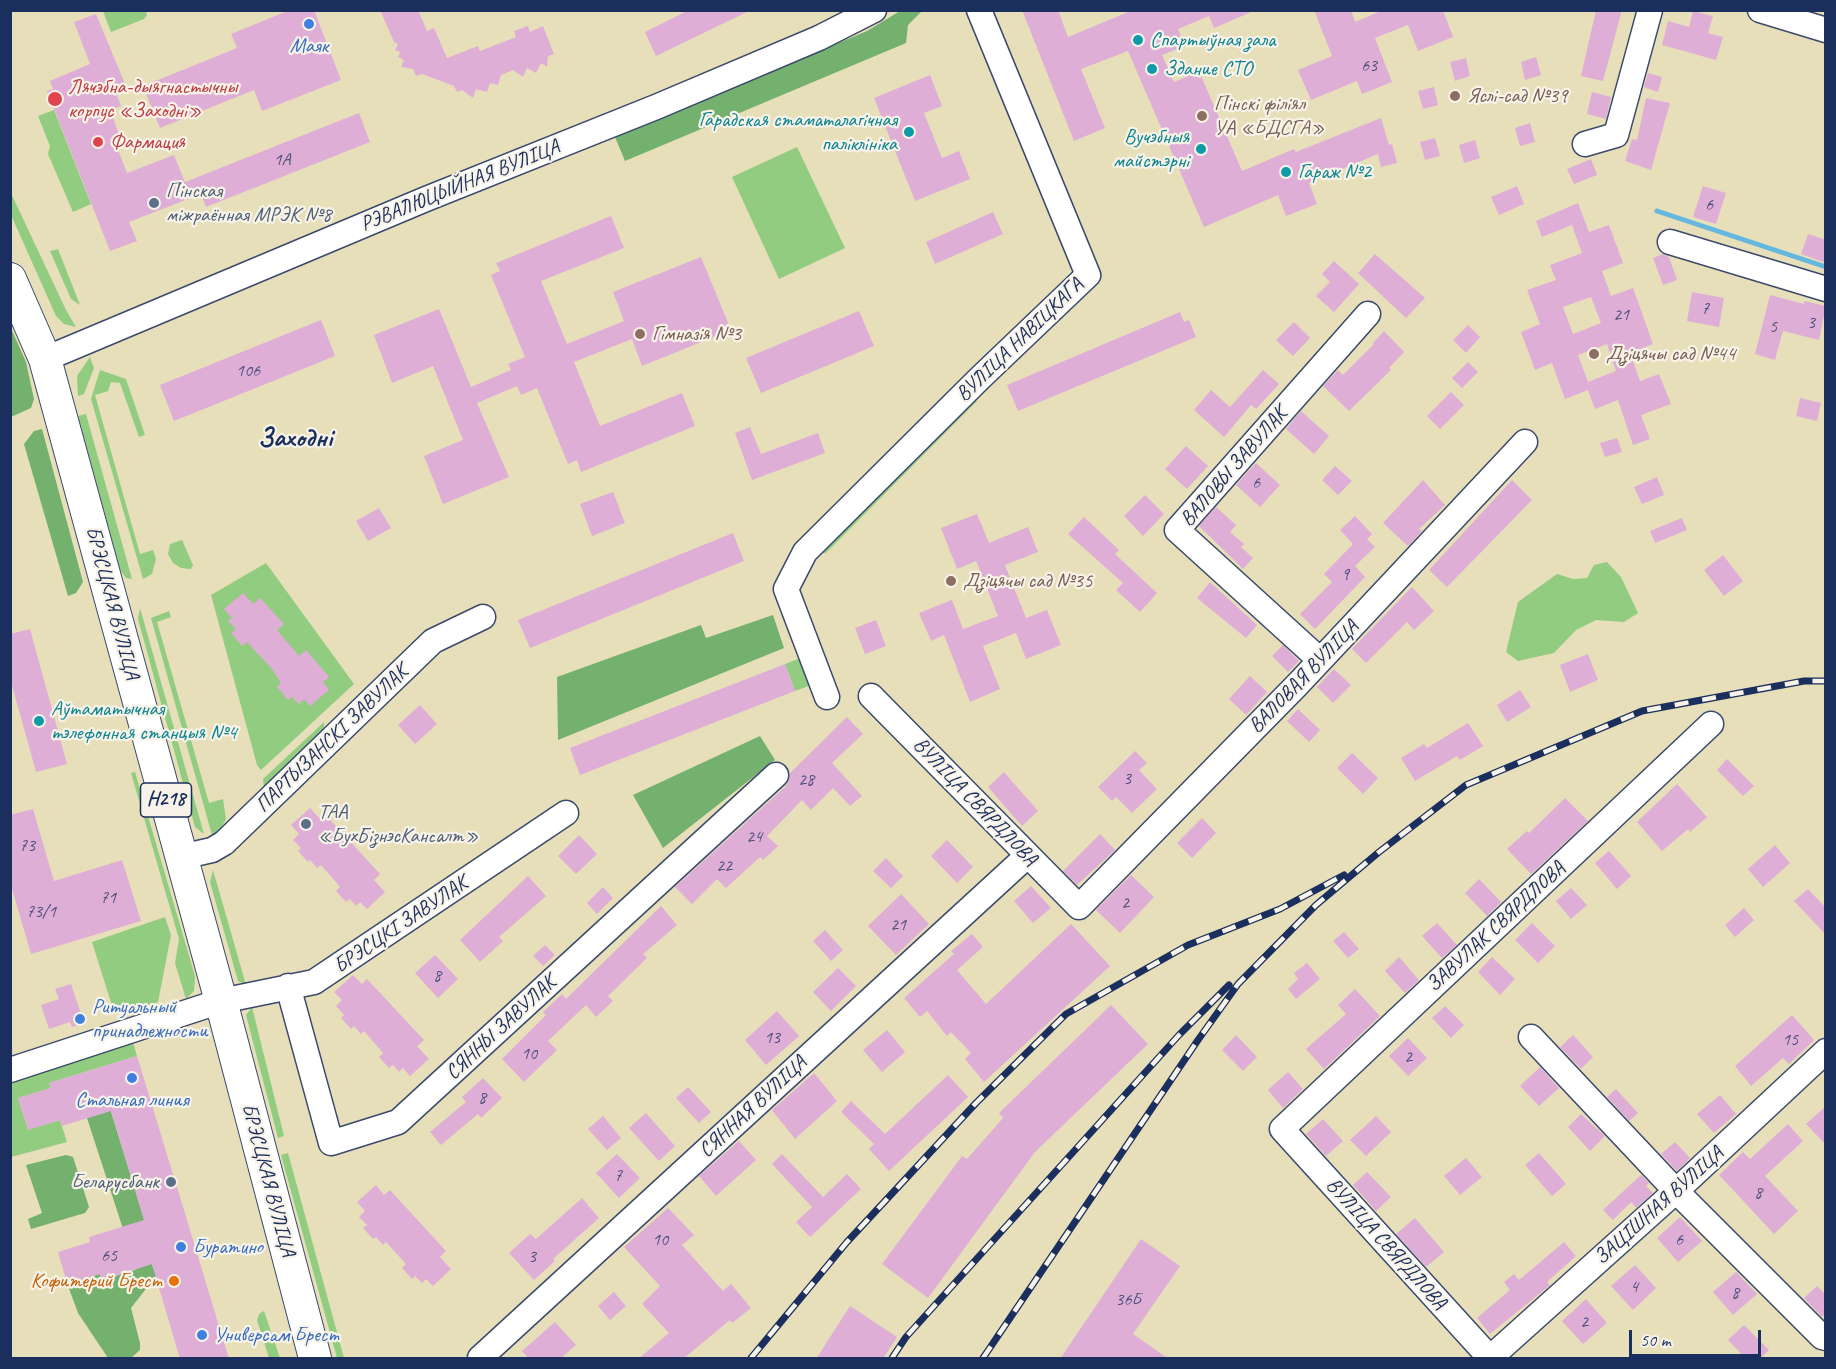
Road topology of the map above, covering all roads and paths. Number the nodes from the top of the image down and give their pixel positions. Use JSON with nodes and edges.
{"nodes":[{"id":1,"x":874,"y":10,"type":"edge"},
{"id":2,"x":979,"y":10,"type":"edge"},
{"id":3,"x":1650,"y":10,"type":"edge"},
{"id":4,"x":1760,"y":10,"type":"edge"},
{"id":5,"x":1826,"y":30,"type":"edge"},
{"id":6,"x":1585,"y":144,"type":"dead end"},
{"id":7,"x":1670,"y":242,"type":"dead end"},
{"id":8,"x":10,"y":279,"type":"edge"},
{"id":9,"x":1826,"y":289,"type":"edge"},
{"id":10,"x":1368,"y":314,"type":"dead end"},
{"id":11,"x":45,"y":359,"type":"junction"},
{"id":12,"x":1525,"y":442,"type":"dead end"},
{"id":13,"x":483,"y":617,"type":"dead end"},
{"id":14,"x":1320,"y":660,"type":"junction"},
{"id":15,"x":872,"y":696,"type":"dead end"},
{"id":16,"x":827,"y":697,"type":"dead end"},
{"id":17,"x":1711,"y":724,"type":"dead end"},
{"id":18,"x":776,"y":775,"type":"dead end"},
{"id":19,"x":566,"y":813,"type":"dead end"},
{"id":20,"x":1027,"y":856,"type":"junction"},
{"id":21,"x":181,"y":857,"type":"junction"},
{"id":22,"x":1079,"y":907,"type":"joint"},
{"id":23,"x":288,"y":986,"type":"junction"},
{"id":24,"x":221,"y":1001,"type":"junction"},
{"id":25,"x":1531,"y":1037,"type":"dead end"},
{"id":26,"x":1826,"y":1052,"type":"edge"},
{"id":27,"x":10,"y":1070,"type":"edge"},
{"id":28,"x":1282,"y":1130,"type":"joint"},
{"id":29,"x":1676,"y":1191,"type":"junction"},
{"id":30,"x":1826,"y":1338,"type":"edge"},
{"id":31,"x":315,"y":1359,"type":"edge"},
{"id":32,"x":480,"y":1359,"type":"edge"},
{"id":33,"x":1490,"y":1359,"type":"edge"}],
"edges":[{"from":1,"to":11,"type":"street","name":"РЭВАЛЮЦЫЙНАЯ ВУЛІЦА"},
{"from":2,"to":16,"type":"street","name":"ВУЛІЦА НАВІЦКАГА"},
{"from":3,"to":6,"type":"street"},
{"from":4,"to":5,"type":"street"},
{"from":7,"to":9,"type":"street"},
{"from":8,"to":11,"type":"main road","name":"БРЭСЦКАЯ ВУЛІЦА","number":"Н218"},
{"from":10,"to":14,"type":"street","name":"ВАЛОВЫ ЗАВУЛАК"},
{"from":11,"to":21,"type":"main road","name":"БРЭСЦКАЯ ВУЛІЦА","number":"Н218"},
{"from":12,"to":14,"type":"street","name":"ВАЛОВАЯ ВУЛІЦА"},
{"from":13,"to":21,"type":"street","name":"ПАРТЫЗАНСКІ ЗАВУЛАК"},
{"from":14,"to":22,"type":"street","name":"ВАЛОВАЯ ВУЛІЦА"},
{"from":15,"to":20,"type":"street","name":"ВУЛІЦА СВЯРДЛОВА"},
{"from":17,"to":28,"type":"street","name":"ЗАВУЛАК СВЯРДЛОВА"},
{"from":18,"to":23,"type":"street","name":"СЯННЫ ЗАВУЛАК"},
{"from":19,"to":23,"type":"street","name":"БРЭСЦКІ ЗАВУЛАК"},
{"from":20,"to":22,"type":"street","name":"ВУЛІЦА СВЯРДЛОВА"},
{"from":20,"to":32,"type":"street","name":"СЯННАЯ ВУЛІЦА"},
{"from":21,"to":24,"type":"main road","name":"БРЭСЦКАЯ ВУЛІЦА","number":"Н218"},
{"from":23,"to":24,"type":"street","name":"БРЭСЦКІ ЗАВУЛАК"},
{"from":24,"to":27,"type":"street"},
{"from":24,"to":31,"type":"main road","name":"БРЭСЦКАЯ ВУЛІЦА","number":"Н218"},
{"from":25,"to":29,"type":"street"},
{"from":26,"to":29,"type":"street","name":"ЗАЦІШНАЯ ВУЛІЦА"},
{"from":28,"to":33,"type":"street","name":"ВУЛІЦА СВЯРДЛОВА"},
{"from":29,"to":30,"type":"street"},
{"from":29,"to":33,"type":"street","name":"ЗАЦІШНАЯ ВУЛІЦА"}]}
